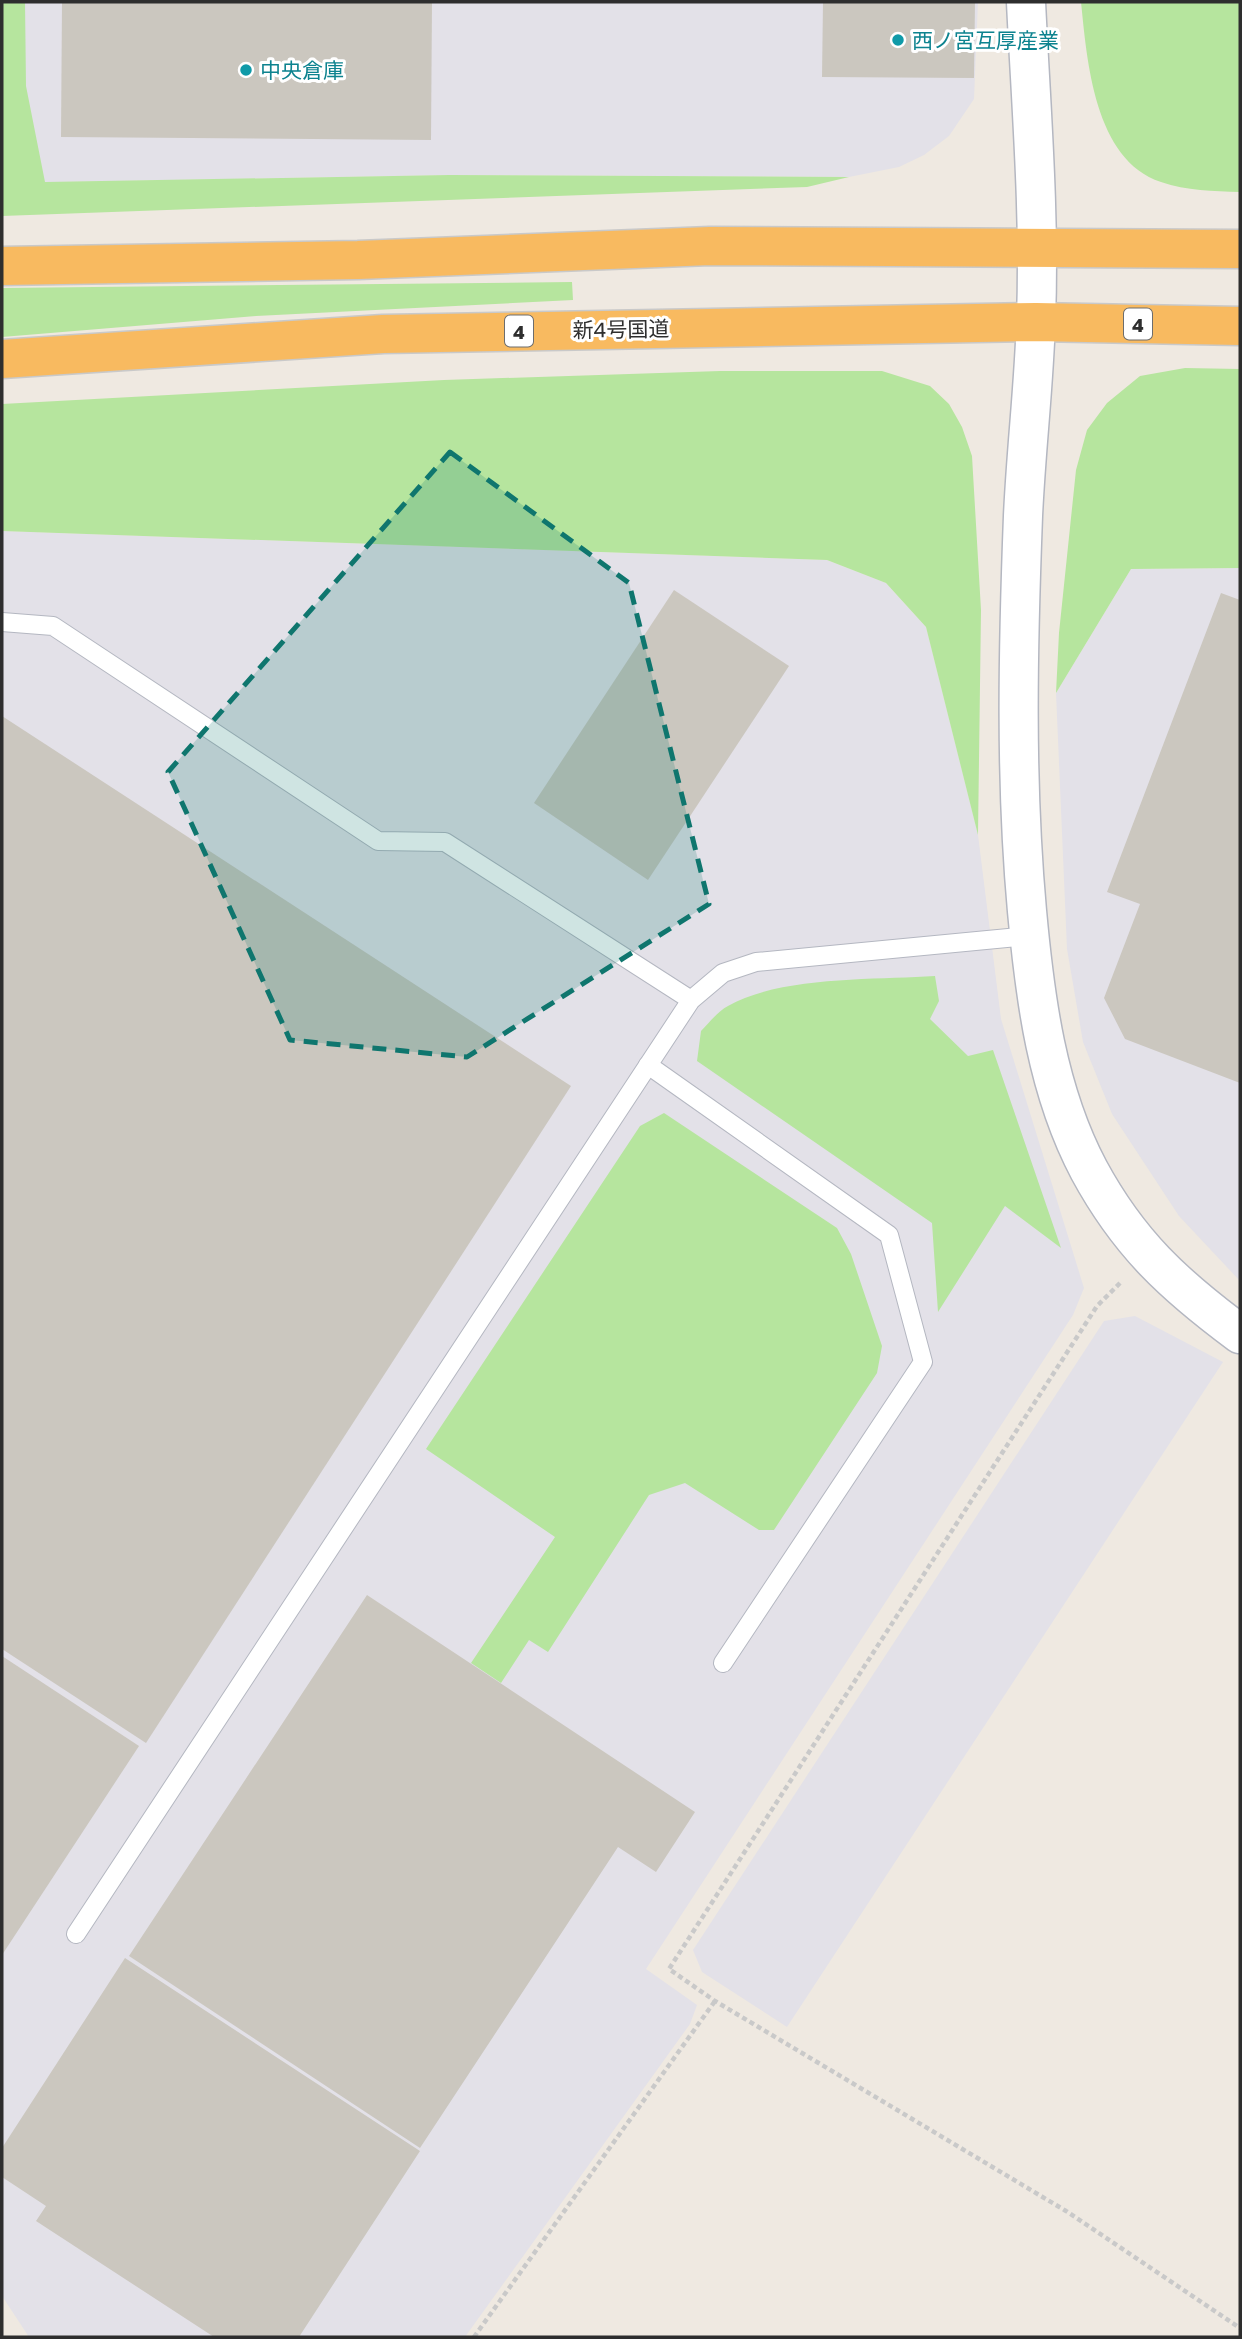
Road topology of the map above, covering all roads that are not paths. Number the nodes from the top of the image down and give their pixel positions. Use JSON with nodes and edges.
{"nodes":[{"id":1,"x":1026,"y":2,"type":"edge"},
{"id":2,"x":1038,"y":246,"type":"junction"},
{"id":3,"x":1240,"y":249,"type":"edge"},
{"id":4,"x":2,"y":266,"type":"edge"},
{"id":5,"x":1036,"y":322,"type":"junction"},
{"id":6,"x":1240,"y":326,"type":"edge"},
{"id":7,"x":2,"y":359,"type":"edge"},
{"id":8,"x":2,"y":622,"type":"edge"},
{"id":9,"x":1029,"y":936,"type":"junction"},
{"id":10,"x":691,"y":1000,"type":"junction"},
{"id":11,"x":648,"y":1065,"type":"junction"},
{"id":12,"x":1240,"y":1334,"type":"edge"},
{"id":13,"x":723,"y":1662,"type":"dead end"},
{"id":14,"x":76,"y":1934,"type":"dead end"}],
"edges":[{"from":1,"to":2,"type":"street"},
{"from":2,"to":3,"type":"highway"},
{"from":2,"to":4,"type":"highway"},
{"from":2,"to":5,"type":"street"},
{"from":5,"to":6,"type":"highway","name":"新4号国道","number":"4"},
{"from":5,"to":7,"type":"highway","name":"新4号国道","number":"4"},
{"from":5,"to":9,"type":"street"},
{"from":8,"to":10,"type":"lane"},
{"from":9,"to":10,"type":"lane"},
{"from":9,"to":12,"type":"street"},
{"from":10,"to":11,"type":"lane"},
{"from":11,"to":13,"type":"lane"},
{"from":11,"to":14,"type":"lane"}]}
